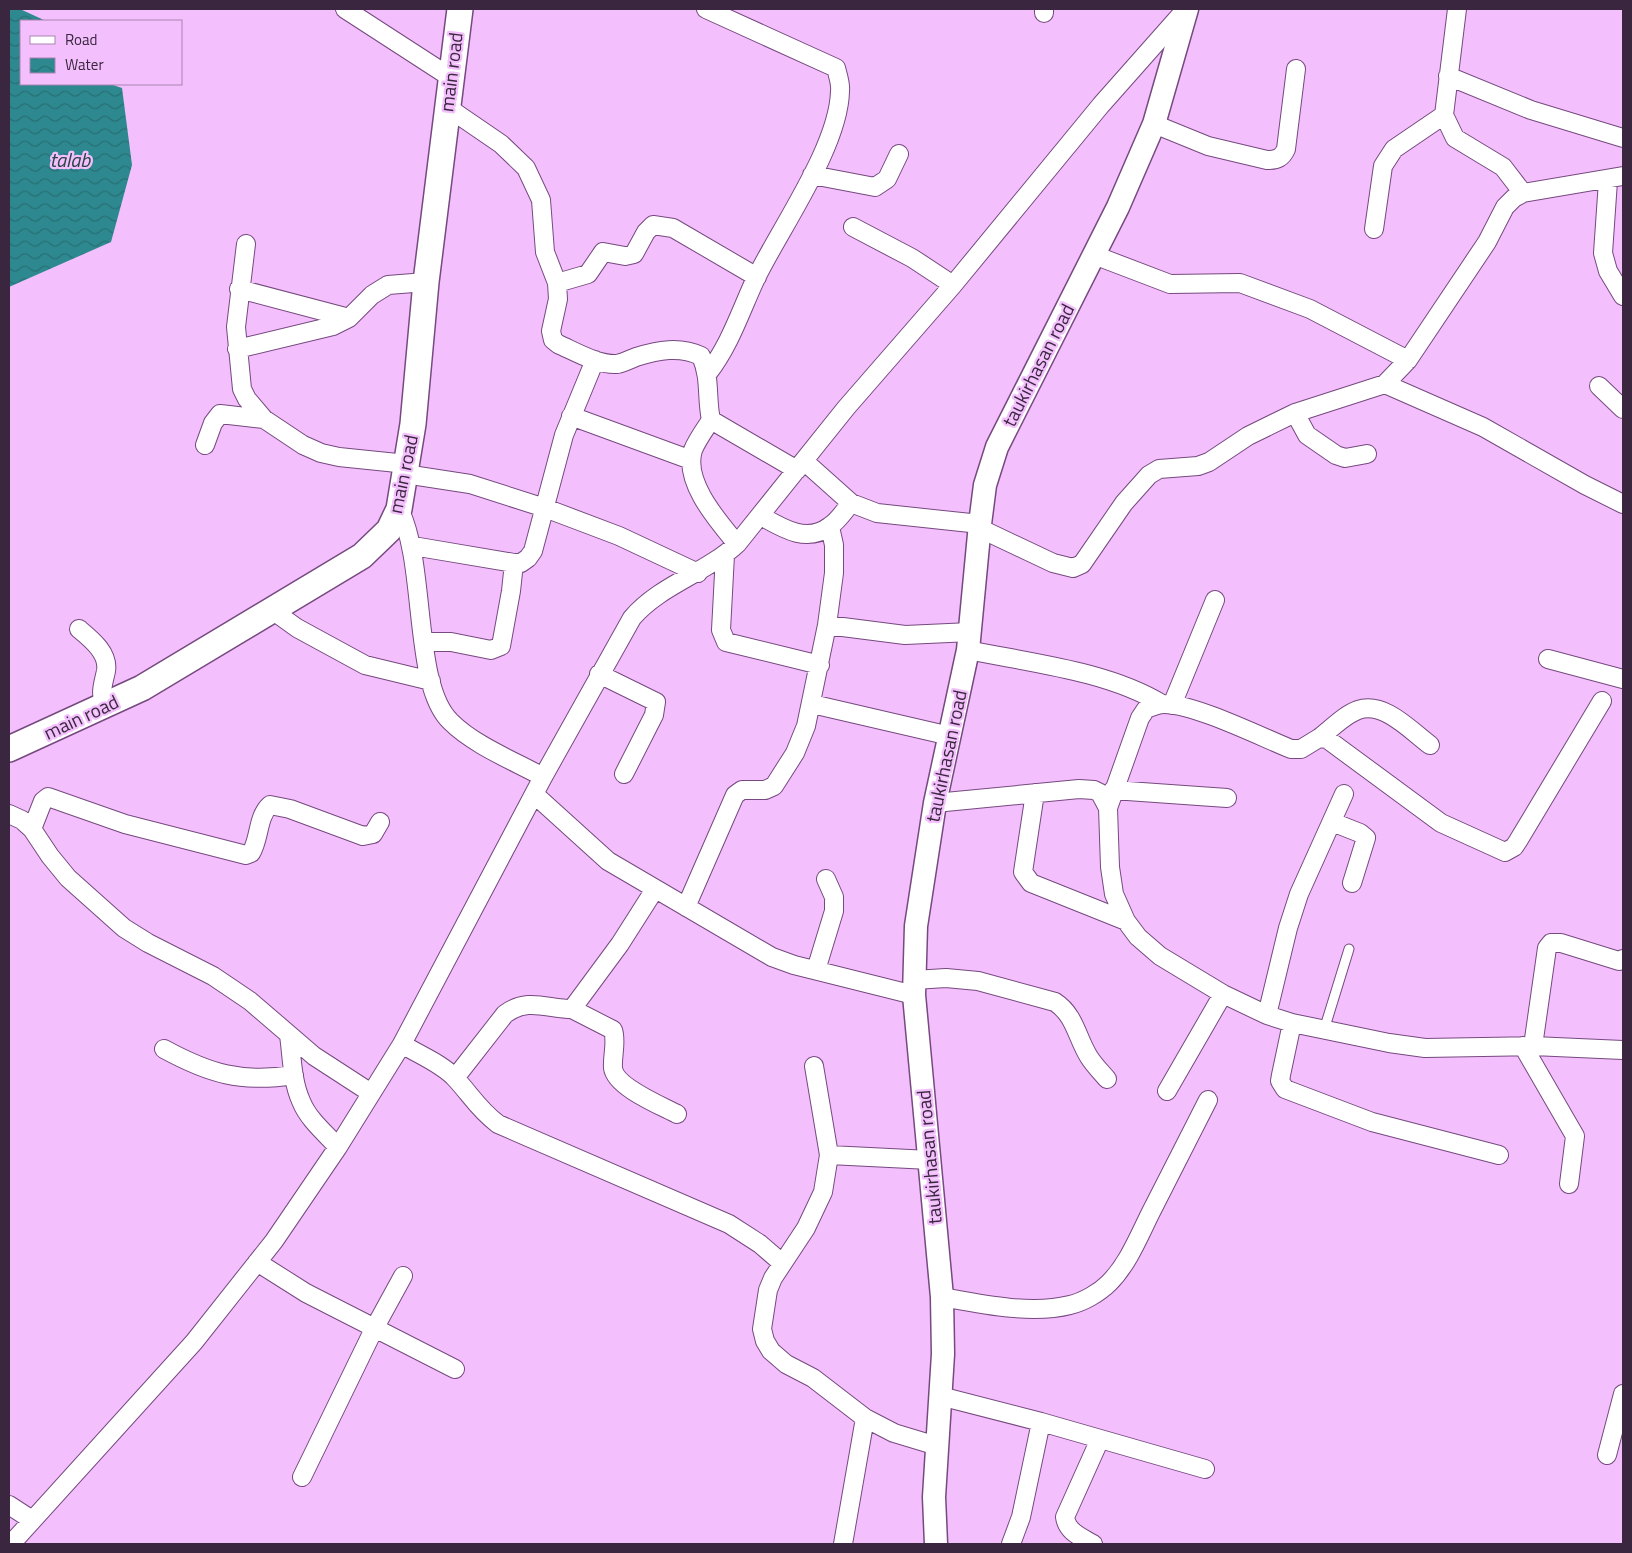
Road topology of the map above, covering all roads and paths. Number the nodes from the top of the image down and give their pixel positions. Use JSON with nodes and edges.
{"nodes":[{"id":1,"x":345,"y":9,"type":"edge"},
{"id":2,"x":460,"y":9,"type":"edge"},
{"id":3,"x":706,"y":9,"type":"edge"},
{"id":4,"x":1186,"y":9,"type":"edge"},
{"id":5,"x":1457,"y":9,"type":"edge"},
{"id":6,"x":1296,"y":69,"type":"dead end"},
{"id":7,"x":1448,"y":76,"type":"junction"},
{"id":8,"x":450,"y":77,"type":"junction"},
{"id":9,"x":447,"y":107,"type":"junction"},
{"id":10,"x":1444,"y":115,"type":"junction"},
{"id":11,"x":1154,"y":124,"type":"junction"},
{"id":12,"x":1623,"y":138,"type":"edge"},
{"id":13,"x":899,"y":154,"type":"dead end"},
{"id":14,"x":812,"y":175,"type":"junction"},
{"id":15,"x":1616,"y":178,"type":"edge"},
{"id":16,"x":1523,"y":193,"type":"junction"},
{"id":17,"x":853,"y":227,"type":"dead end"},
{"id":18,"x":1374,"y":229,"type":"dead end"},
{"id":19,"x":246,"y":244,"type":"dead end"},
{"id":20,"x":1094,"y":255,"type":"junction"},
{"id":21,"x":756,"y":277,"type":"junction"},
{"id":22,"x":426,"y":282,"type":"junction"},
{"id":23,"x":558,"y":283,"type":"junction"},
{"id":24,"x":953,"y":284,"type":"junction"},
{"id":25,"x":239,"y":289,"type":"junction"},
{"id":26,"x":1623,"y":296,"type":"edge"},
{"id":27,"x":349,"y":318,"type":"junction"},
{"id":28,"x":237,"y":349,"type":"junction"},
{"id":29,"x":595,"y":360,"type":"junction"},
{"id":30,"x":1408,"y":360,"type":"junction"},
{"id":31,"x":708,"y":373,"type":"junction"},
{"id":32,"x":1385,"y":384,"type":"junction"},
{"id":33,"x":1599,"y":386,"type":"dead end"},
{"id":34,"x":1623,"y":409,"type":"edge"},
{"id":35,"x":1295,"y":413,"type":"junction"},
{"id":36,"x":571,"y":416,"type":"junction"},
{"id":37,"x":264,"y":419,"type":"junction"},
{"id":38,"x":711,"y":420,"type":"junction"},
{"id":39,"x":205,"y":446,"type":"dead end"},
{"id":40,"x":1367,"y":454,"type":"dead end"},
{"id":41,"x":692,"y":460,"type":"junction"},
{"id":42,"x":800,"y":466,"type":"junction"},
{"id":43,"x":406,"y":469,"type":"junction"},
{"id":44,"x":1622,"y":500,"type":"edge"},
{"id":45,"x":851,"y":503,"type":"junction"},
{"id":46,"x":546,"y":508,"type":"junction"},
{"id":47,"x":400,"y":509,"type":"junction"},
{"id":48,"x":761,"y":516,"type":"junction"},
{"id":49,"x":980,"y":526,"type":"junction"},
{"id":50,"x":830,"y":527,"type":"junction"},
{"id":51,"x":413,"y":546,"type":"junction"},
{"id":52,"x":731,"y":549,"type":"junction"},
{"id":53,"x":514,"y":563,"type":"junction"},
{"id":54,"x":698,"y":573,"type":"junction"},
{"id":55,"x":1215,"y":600,"type":"dead end"},
{"id":56,"x":272,"y":610,"type":"junction"},
{"id":57,"x":828,"y":625,"type":"junction"},
{"id":58,"x":79,"y":630,"type":"dead end"},
{"id":59,"x":970,"y":641,"type":"junction"},
{"id":60,"x":425,"y":642,"type":"junction"},
{"id":61,"x":1548,"y":659,"type":"dead end"},
{"id":62,"x":820,"y":665,"type":"junction"},
{"id":63,"x":599,"y":674,"type":"junction"},
{"id":64,"x":1623,"y":679,"type":"edge"},
{"id":65,"x":430,"y":681,"type":"junction"},
{"id":66,"x":1602,"y":701,"type":"dead end"},
{"id":67,"x":812,"y":704,"type":"junction"},
{"id":68,"x":1167,"y":705,"type":"junction"},
{"id":69,"x":104,"y":706,"type":"junction"},
{"id":70,"x":950,"y":736,"type":"junction"},
{"id":71,"x":1320,"y":738,"type":"junction"},
{"id":72,"x":1430,"y":745,"type":"dead end"},
{"id":73,"x":9,"y":749,"type":"edge"},
{"id":74,"x":624,"y":774,"type":"dead end"},
{"id":75,"x":543,"y":777,"type":"junction"},
{"id":76,"x":1113,"y":790,"type":"junction"},
{"id":77,"x":1035,"y":793,"type":"junction"},
{"id":78,"x":534,"y":794,"type":"junction"},
{"id":79,"x":1344,"y":794,"type":"dead end"},
{"id":80,"x":1227,"y":798,"type":"dead end"},
{"id":81,"x":935,"y":803,"type":"junction"},
{"id":82,"x":1108,"y":808,"type":"junction"},
{"id":83,"x":9,"y":814,"type":"edge"},
{"id":84,"x":380,"y":822,"type":"dead end"},
{"id":85,"x":1332,"y":822,"type":"junction"},
{"id":86,"x":32,"y":829,"type":"junction"},
{"id":87,"x":826,"y":879,"type":"dead end"},
{"id":88,"x":1352,"y":883,"type":"dead end"},
{"id":89,"x":655,"y":890,"type":"junction"},
{"id":90,"x":686,"y":907,"type":"junction"},
{"id":91,"x":1126,"y":921,"type":"junction"},
{"id":92,"x":1349,"y":950,"type":"dead end"},
{"id":93,"x":1623,"y":959,"type":"edge"},
{"id":94,"x":816,"y":970,"type":"junction"},
{"id":95,"x":914,"y":988,"type":"junction"},
{"id":96,"x":1223,"y":994,"type":"junction"},
{"id":97,"x":572,"y":1009,"type":"junction"},
{"id":98,"x":1267,"y":1015,"type":"junction"},
{"id":99,"x":1292,"y":1023,"type":"junction"},
{"id":100,"x":1324,"y":1030,"type":"junction"},
{"id":101,"x":289,"y":1035,"type":"junction"},
{"id":102,"x":402,"y":1044,"type":"junction"},
{"id":103,"x":1528,"y":1046,"type":"junction"},
{"id":104,"x":164,"y":1049,"type":"dead end"},
{"id":105,"x":1623,"y":1050,"type":"edge"},
{"id":106,"x":814,"y":1066,"type":"dead end"},
{"id":107,"x":294,"y":1075,"type":"junction"},
{"id":108,"x":455,"y":1078,"type":"junction"},
{"id":109,"x":1107,"y":1078,"type":"dead end"},
{"id":110,"x":1167,"y":1091,"type":"dead end"},
{"id":111,"x":371,"y":1094,"type":"junction"},
{"id":112,"x":1208,"y":1100,"type":"dead end"},
{"id":113,"x":677,"y":1114,"type":"dead end"},
{"id":114,"x":338,"y":1147,"type":"junction"},
{"id":115,"x":829,"y":1155,"type":"junction"},
{"id":116,"x":1499,"y":1155,"type":"dead end"},
{"id":117,"x":930,"y":1160,"type":"junction"},
{"id":118,"x":1569,"y":1184,"type":"dead end"},
{"id":119,"x":257,"y":1262,"type":"junction"},
{"id":120,"x":782,"y":1263,"type":"junction"},
{"id":121,"x":403,"y":1276,"type":"dead end"},
{"id":122,"x":942,"y":1297,"type":"junction"},
{"id":123,"x":374,"y":1329,"type":"junction"},
{"id":124,"x":455,"y":1369,"type":"dead end"},
{"id":125,"x":1623,"y":1394,"type":"edge"},
{"id":126,"x":940,"y":1396,"type":"junction"},
{"id":127,"x":865,"y":1418,"type":"junction"},
{"id":128,"x":1040,"y":1422,"type":"junction"},
{"id":129,"x":1100,"y":1439,"type":"junction"},
{"id":130,"x":937,"y":1446,"type":"junction"},
{"id":131,"x":1607,"y":1455,"type":"dead end"},
{"id":132,"x":1205,"y":1469,"type":"dead end"},
{"id":133,"x":302,"y":1476,"type":"dead end"},
{"id":134,"x":9,"y":1505,"type":"edge"},
{"id":135,"x":32,"y":1520,"type":"junction"},
{"id":136,"x":11,"y":1544,"type":"edge"},
{"id":137,"x":844,"y":1544,"type":"edge"},
{"id":138,"x":936,"y":1544,"type":"edge"},
{"id":139,"x":1011,"y":1544,"type":"edge"},
{"id":140,"x":1093,"y":1544,"type":"edge"}],
"edges":[{"from":1,"to":8,"type":"street"},
{"from":2,"to":8,"type":"main road","name":"main road"},
{"from":3,"to":14,"type":"street"},
{"from":4,"to":11,"type":"street","name":"taukirhasan road"},
{"from":4,"to":24,"type":"street"},
{"from":5,"to":7,"type":"street"},
{"from":6,"to":11,"type":"street"},
{"from":7,"to":10,"type":"street"},
{"from":7,"to":12,"type":"street"},
{"from":8,"to":9,"type":"main road","name":"main road"},
{"from":9,"to":22,"type":"main road","name":"main road"},
{"from":9,"to":23,"type":"street"},
{"from":10,"to":16,"type":"street"},
{"from":10,"to":18,"type":"street"},
{"from":11,"to":20,"type":"street","name":"taukirhasan road"},
{"from":13,"to":14,"type":"street"},
{"from":14,"to":21,"type":"street"},
{"from":15,"to":16,"type":"street"},
{"from":15,"to":26,"type":"street"},
{"from":16,"to":30,"type":"street"},
{"from":17,"to":24,"type":"street"},
{"from":19,"to":25,"type":"street"},
{"from":20,"to":30,"type":"street"},
{"from":20,"to":49,"type":"street","name":"taukirhasan road"},
{"from":21,"to":23,"type":"street"},
{"from":21,"to":31,"type":"street"},
{"from":22,"to":27,"type":"street"},
{"from":22,"to":43,"type":"main road","name":"main road"},
{"from":23,"to":29,"type":"street"},
{"from":24,"to":42,"type":"street"},
{"from":25,"to":27,"type":"street"},
{"from":25,"to":28,"type":"street"},
{"from":27,"to":28,"type":"street"},
{"from":28,"to":37,"type":"street"},
{"from":29,"to":31,"type":"street"},
{"from":29,"to":36,"type":"street"},
{"from":30,"to":32,"type":"street"},
{"from":31,"to":38,"type":"street"},
{"from":32,"to":35,"type":"street"},
{"from":32,"to":44,"type":"street"},
{"from":33,"to":34,"type":"street"},
{"from":35,"to":40,"type":"street"},
{"from":35,"to":49,"type":"street"},
{"from":36,"to":41,"type":"street"},
{"from":36,"to":46,"type":"street"},
{"from":37,"to":39,"type":"street"},
{"from":37,"to":43,"type":"street"},
{"from":38,"to":41,"type":"street"},
{"from":38,"to":42,"type":"street"},
{"from":41,"to":52,"type":"street"},
{"from":42,"to":45,"type":"street"},
{"from":42,"to":48,"type":"street"},
{"from":43,"to":46,"type":"street"},
{"from":43,"to":47,"type":"main road","name":"main road"},
{"from":45,"to":49,"type":"street"},
{"from":45,"to":50,"type":"street"},
{"from":46,"to":53,"type":"street"},
{"from":46,"to":54,"type":"street"},
{"from":47,"to":51,"type":"street"},
{"from":47,"to":56,"type":"main road","name":"main road"},
{"from":48,"to":50,"type":"street"},
{"from":48,"to":52,"type":"street"},
{"from":49,"to":59,"type":"street","name":"taukirhasan road"},
{"from":50,"to":57,"type":"street"},
{"from":51,"to":53,"type":"street"},
{"from":51,"to":60,"type":"street"},
{"from":52,"to":54,"type":"street"},
{"from":52,"to":62,"type":"street"},
{"from":53,"to":60,"type":"street"},
{"from":54,"to":63,"type":"street"},
{"from":55,"to":68,"type":"street"},
{"from":56,"to":65,"type":"street"},
{"from":56,"to":69,"type":"main road","name":"main road"},
{"from":57,"to":59,"type":"street"},
{"from":57,"to":62,"type":"street"},
{"from":58,"to":69,"type":"street"},
{"from":59,"to":68,"type":"street"},
{"from":59,"to":70,"type":"street","name":"taukirhasan road"},
{"from":60,"to":65,"type":"street"},
{"from":61,"to":64,"type":"street"},
{"from":62,"to":67,"type":"street"},
{"from":63,"to":74,"type":"street"},
{"from":63,"to":75,"type":"street"},
{"from":65,"to":75,"type":"street"},
{"from":66,"to":71,"type":"street"},
{"from":67,"to":70,"type":"street"},
{"from":67,"to":90,"type":"street"},
{"from":68,"to":71,"type":"street"},
{"from":68,"to":76,"type":"street"},
{"from":69,"to":73,"type":"main road","name":"main road"},
{"from":70,"to":81,"type":"street","name":"taukirhasan road"},
{"from":71,"to":72,"type":"street"},
{"from":75,"to":78,"type":"street"},
{"from":76,"to":80,"type":"street"},
{"from":76,"to":82,"type":"street"},
{"from":77,"to":81,"type":"street"},
{"from":77,"to":82,"type":"street"},
{"from":77,"to":91,"type":"street"},
{"from":78,"to":89,"type":"street"},
{"from":78,"to":102,"type":"street"},
{"from":79,"to":85,"type":"street"},
{"from":81,"to":95,"type":"street","name":"taukirhasan road"},
{"from":82,"to":91,"type":"street"},
{"from":83,"to":86,"type":"street"},
{"from":84,"to":86,"type":"street"},
{"from":85,"to":88,"type":"street"},
{"from":85,"to":98,"type":"street"},
{"from":86,"to":101,"type":"street"},
{"from":87,"to":94,"type":"street"},
{"from":89,"to":90,"type":"street"},
{"from":89,"to":97,"type":"street"},
{"from":90,"to":94,"type":"street"},
{"from":91,"to":96,"type":"street"},
{"from":92,"to":100,"type":"lane"},
{"from":93,"to":103,"type":"street"},
{"from":94,"to":95,"type":"street"},
{"from":95,"to":109,"type":"street"},
{"from":95,"to":117,"type":"street","name":"taukirhasan road"},
{"from":96,"to":98,"type":"street"},
{"from":96,"to":110,"type":"street"},
{"from":97,"to":108,"type":"street"},
{"from":97,"to":113,"type":"street"},
{"from":98,"to":99,"type":"street"},
{"from":99,"to":100,"type":"street"},
{"from":99,"to":116,"type":"street"},
{"from":100,"to":103,"type":"street"},
{"from":101,"to":107,"type":"street"},
{"from":101,"to":111,"type":"street"},
{"from":102,"to":108,"type":"street"},
{"from":102,"to":111,"type":"street"},
{"from":103,"to":105,"type":"street"},
{"from":103,"to":118,"type":"street"},
{"from":104,"to":107,"type":"street"},
{"from":106,"to":115,"type":"street"},
{"from":107,"to":114,"type":"street"},
{"from":108,"to":120,"type":"street"},
{"from":111,"to":114,"type":"street"},
{"from":112,"to":122,"type":"street"},
{"from":114,"to":119,"type":"street"},
{"from":115,"to":117,"type":"street"},
{"from":115,"to":120,"type":"street"},
{"from":117,"to":122,"type":"street","name":"taukirhasan road"},
{"from":119,"to":123,"type":"street"},
{"from":119,"to":135,"type":"street"},
{"from":120,"to":127,"type":"street"},
{"from":121,"to":123,"type":"street"},
{"from":122,"to":126,"type":"street","name":"taukirhasan road"},
{"from":123,"to":124,"type":"street"},
{"from":123,"to":133,"type":"street"},
{"from":125,"to":131,"type":"street"},
{"from":126,"to":128,"type":"street"},
{"from":126,"to":130,"type":"street","name":"taukirhasan road"},
{"from":127,"to":130,"type":"street"},
{"from":127,"to":137,"type":"street"},
{"from":128,"to":129,"type":"street"},
{"from":128,"to":139,"type":"street"},
{"from":129,"to":132,"type":"street"},
{"from":129,"to":140,"type":"street"},
{"from":130,"to":138,"type":"street","name":"taukirhasan road"},
{"from":134,"to":135,"type":"street"},
{"from":135,"to":136,"type":"street"}]}
